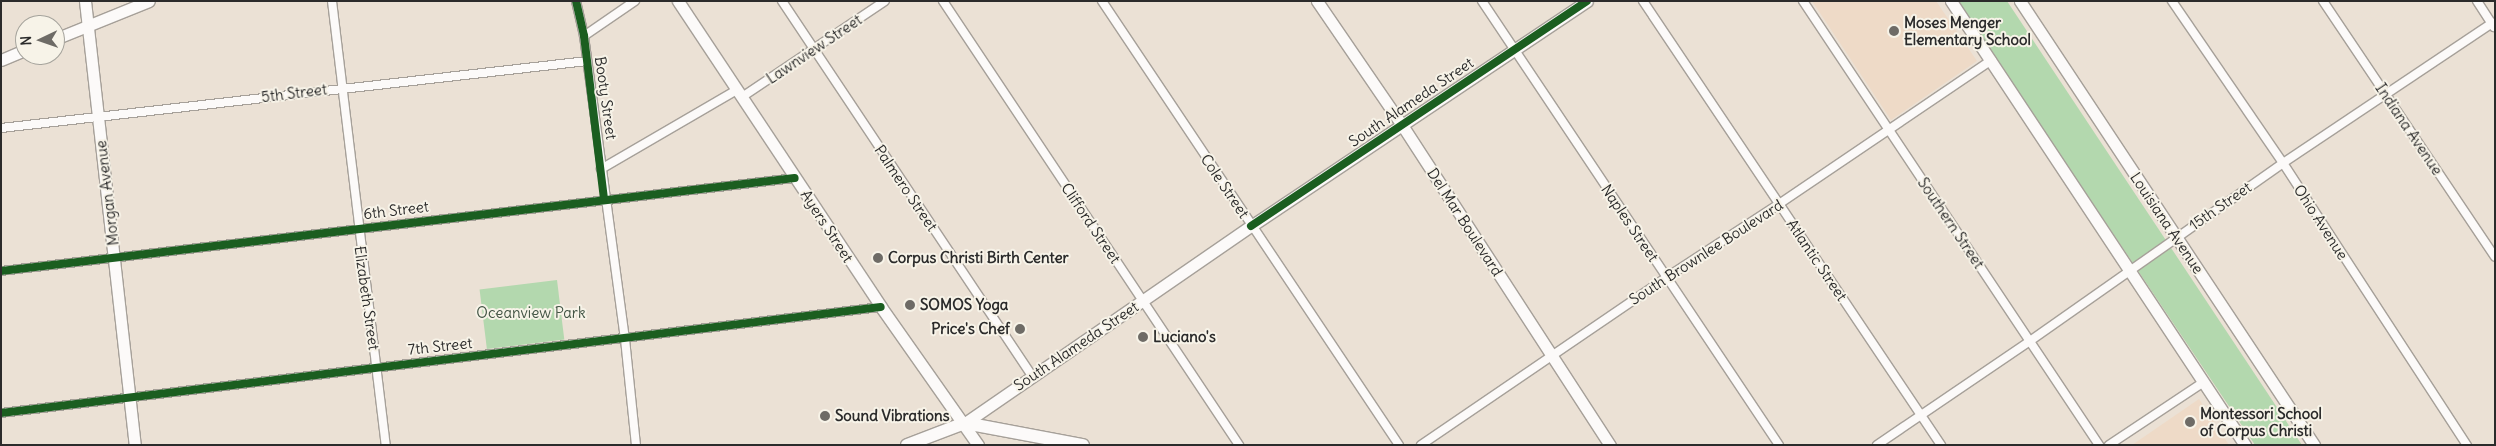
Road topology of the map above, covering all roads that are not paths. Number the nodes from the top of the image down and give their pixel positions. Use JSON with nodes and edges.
{"nodes":[{"id":1,"x":85,"y":1,"type":"edge"},
{"id":2,"x":149,"y":1,"type":"edge"},
{"id":3,"x":332,"y":1,"type":"edge"},
{"id":4,"x":576,"y":1,"type":"edge"},
{"id":5,"x":635,"y":1,"type":"edge"},
{"id":6,"x":678,"y":1,"type":"edge"},
{"id":7,"x":782,"y":1,"type":"edge"},
{"id":8,"x":886,"y":1,"type":"edge"},
{"id":9,"x":943,"y":1,"type":"edge"},
{"id":10,"x":1102,"y":1,"type":"edge"},
{"id":11,"x":1317,"y":1,"type":"edge"},
{"id":12,"x":1482,"y":1,"type":"edge"},
{"id":13,"x":1586,"y":1,"type":"edge"},
{"id":14,"x":1643,"y":1,"type":"edge"},
{"id":15,"x":1803,"y":1,"type":"edge"},
{"id":16,"x":1951,"y":1,"type":"edge"},
{"id":17,"x":2020,"y":1,"type":"edge"},
{"id":18,"x":2172,"y":1,"type":"edge"},
{"id":19,"x":2323,"y":1,"type":"edge"},
{"id":20,"x":2477,"y":1,"type":"edge"},
{"id":21,"x":2494,"y":25,"type":"edge"},
{"id":22,"x":88,"y":26,"type":"junction"},
{"id":23,"x":65,"y":35,"type":"edge"},
{"id":24,"x":584,"y":36,"type":"junction"},
{"id":25,"x":1514,"y":49,"type":"junction"},
{"id":26,"x":814,"y":50,"type":"junction"},
{"id":27,"x":15,"y":54,"type":"edge"},
{"id":28,"x":1,"y":60,"type":"edge"},
{"id":29,"x":1992,"y":60,"type":"junction"},
{"id":30,"x":587,"y":61,"type":"junction"},
{"id":31,"x":342,"y":88,"type":"junction"},
{"id":32,"x":740,"y":93,"type":"junction"},
{"id":33,"x":2386,"y":94,"type":"junction"},
{"id":34,"x":98,"y":116,"type":"junction"},
{"id":35,"x":1402,"y":125,"type":"junction"},
{"id":36,"x":1,"y":128,"type":"edge"},
{"id":37,"x":1888,"y":130,"type":"junction"},
{"id":38,"x":2283,"y":163,"type":"junction"},
{"id":39,"x":601,"y":169,"type":"junction"},
{"id":40,"x":795,"y":178,"type":"junction"},
{"id":41,"x":604,"y":199,"type":"junction"},
{"id":42,"x":1779,"y":204,"type":"junction"},
{"id":43,"x":1251,"y":226,"type":"junction"},
{"id":44,"x":358,"y":229,"type":"junction"},
{"id":45,"x":2176,"y":237,"type":"junction"},
{"id":46,"x":2495,"y":257,"type":"edge"},
{"id":47,"x":115,"y":258,"type":"junction"},
{"id":48,"x":2131,"y":270,"type":"junction"},
{"id":49,"x":1,"y":271,"type":"edge"},
{"id":50,"x":1667,"y":277,"type":"junction"},
{"id":51,"x":1143,"y":300,"type":"junction"},
{"id":52,"x":881,"y":308,"type":"junction"},
{"id":53,"x":625,"y":339,"type":"junction"},
{"id":54,"x":2030,"y":341,"type":"junction"},
{"id":55,"x":1552,"y":356,"type":"junction"},
{"id":56,"x":376,"y":367,"type":"junction"},
{"id":57,"x":1032,"y":375,"type":"junction"},
{"id":58,"x":2204,"y":382,"type":"junction"},
{"id":59,"x":129,"y":397,"type":"junction"},
{"id":60,"x":1,"y":413,"type":"edge"},
{"id":61,"x":1921,"y":415,"type":"junction"},
{"id":62,"x":965,"y":423,"type":"junction"},
{"id":63,"x":135,"y":445,"type":"edge"},
{"id":64,"x":386,"y":445,"type":"edge"},
{"id":65,"x":636,"y":445,"type":"edge"},
{"id":66,"x":907,"y":445,"type":"edge"},
{"id":67,"x":978,"y":445,"type":"edge"},
{"id":68,"x":1083,"y":445,"type":"edge"},
{"id":69,"x":1239,"y":445,"type":"edge"},
{"id":70,"x":1399,"y":445,"type":"edge"},
{"id":71,"x":1421,"y":445,"type":"edge"},
{"id":72,"x":1610,"y":445,"type":"edge"},
{"id":73,"x":1779,"y":445,"type":"edge"},
{"id":74,"x":1877,"y":445,"type":"edge"},
{"id":75,"x":1941,"y":445,"type":"edge"},
{"id":76,"x":2099,"y":445,"type":"edge"},
{"id":77,"x":2110,"y":445,"type":"edge"},
{"id":78,"x":2245,"y":445,"type":"edge"},
{"id":79,"x":2314,"y":445,"type":"edge"},
{"id":80,"x":2467,"y":445,"type":"edge"}],
"edges":[{"from":1,"to":22,"type":"main road","name":"Morgan Avenue"},
{"from":2,"to":22,"type":"main road"},
{"from":3,"to":31,"type":"street","name":"Elizabeth Street"},
{"from":4,"to":24,"type":"street","name":"Booty Street"},
{"from":5,"to":24,"type":"street"},
{"from":6,"to":32,"type":"main road","name":"Ayers Street"},
{"from":7,"to":26,"type":"street","name":"Palmero Street"},
{"from":8,"to":26,"type":"street","name":"Lawnview Street"},
{"from":9,"to":51,"type":"street","name":"Clifford Street"},
{"from":10,"to":43,"type":"street","name":"Cole Street"},
{"from":11,"to":35,"type":"main road","name":"Del Mar Boulevard"},
{"from":12,"to":25,"type":"street","name":"Naples Street"},
{"from":13,"to":25,"type":"main road","name":"South Alameda Street"},
{"from":14,"to":42,"type":"street","name":"Atlantic Street"},
{"from":15,"to":37,"type":"street","name":"Southern Street"},
{"from":16,"to":29,"type":"main road"},
{"from":17,"to":45,"type":"main road","name":"Louisiana Avenue"},
{"from":18,"to":38,"type":"street","name":"Ohio Avenue"},
{"from":19,"to":33,"type":"street","name":"Indiana Avenue"},
{"from":20,"to":21,"type":"street"},
{"from":21,"to":33,"type":"street","name":"15th Street"},
{"from":22,"to":23,"type":"main road"},
{"from":22,"to":34,"type":"main road","name":"Morgan Avenue"},
{"from":24,"to":30,"type":"street","name":"Booty Street"},
{"from":25,"to":35,"type":"main road","name":"South Alameda Street"},
{"from":25,"to":50,"type":"street","name":"Naples Street"},
{"from":26,"to":32,"type":"street","name":"Lawnview Street"},
{"from":26,"to":57,"type":"street","name":"Palmero Street"},
{"from":27,"to":28,"type":"main road"},
{"from":29,"to":37,"type":"street","name":"South Brownlee Boulevard"},
{"from":29,"to":48,"type":"main road"},
{"from":30,"to":31,"type":"street","name":"5th Street"},
{"from":30,"to":39,"type":"street","name":"Booty Street"},
{"from":31,"to":34,"type":"street","name":"5th Street"},
{"from":31,"to":44,"type":"street","name":"Elizabeth Street"},
{"from":32,"to":39,"type":"street","name":"Lawnview Street"},
{"from":32,"to":40,"type":"main road","name":"Ayers Street"},
{"from":33,"to":38,"type":"street","name":"15th Street"},
{"from":33,"to":46,"type":"street","name":"Indiana Avenue"},
{"from":34,"to":36,"type":"street","name":"5th Street"},
{"from":34,"to":47,"type":"main road","name":"Morgan Avenue"},
{"from":35,"to":43,"type":"main road","name":"South Alameda Street"},
{"from":35,"to":55,"type":"main road","name":"Del Mar Boulevard"},
{"from":37,"to":42,"type":"street","name":"South Brownlee Boulevard"},
{"from":37,"to":54,"type":"street","name":"Southern Street"},
{"from":38,"to":45,"type":"street","name":"15th Street"},
{"from":38,"to":80,"type":"street","name":"Ohio Avenue"},
{"from":39,"to":41,"type":"street","name":"Booty Street"},
{"from":40,"to":41,"type":"street","name":"6th Street"},
{"from":40,"to":52,"type":"main road","name":"Ayers Street"},
{"from":41,"to":44,"type":"street","name":"6th Street"},
{"from":41,"to":53,"type":"street","name":"Booty Street"},
{"from":42,"to":50,"type":"street","name":"South Brownlee Boulevard"},
{"from":42,"to":61,"type":"street","name":"Atlantic Street"},
{"from":43,"to":51,"type":"main road","name":"South Alameda Street"},
{"from":43,"to":70,"type":"street","name":"Cole Street"},
{"from":44,"to":47,"type":"street","name":"6th Street"},
{"from":44,"to":56,"type":"street","name":"Elizabeth Street"},
{"from":45,"to":48,"type":"street","name":"15th Street"},
{"from":45,"to":79,"type":"main road","name":"Louisiana Avenue"},
{"from":47,"to":49,"type":"street","name":"6th Street"},
{"from":47,"to":59,"type":"main road","name":"Morgan Avenue"},
{"from":48,"to":54,"type":"street","name":"15th Street"},
{"from":48,"to":58,"type":"main road"},
{"from":50,"to":55,"type":"street","name":"South Brownlee Boulevard"},
{"from":50,"to":73,"type":"street","name":"Naples Street"},
{"from":51,"to":57,"type":"main road","name":"South Alameda Street"},
{"from":51,"to":69,"type":"street","name":"Clifford Street"},
{"from":52,"to":53,"type":"street","name":"7th Street"},
{"from":52,"to":62,"type":"main road","name":"Ayers Street"},
{"from":53,"to":56,"type":"street","name":"7th Street"},
{"from":53,"to":65,"type":"street","name":"Booty Street"},
{"from":54,"to":61,"type":"street","name":"15th Street"},
{"from":54,"to":76,"type":"street","name":"Southern Street"},
{"from":55,"to":71,"type":"street","name":"South Brownlee Boulevard"},
{"from":55,"to":72,"type":"main road","name":"Del Mar Boulevard"},
{"from":56,"to":59,"type":"street","name":"7th Street"},
{"from":56,"to":64,"type":"street","name":"Elizabeth Street"},
{"from":57,"to":62,"type":"main road","name":"South Alameda Street"},
{"from":58,"to":77,"type":"street"},
{"from":58,"to":78,"type":"main road"},
{"from":59,"to":60,"type":"street","name":"7th Street"},
{"from":59,"to":63,"type":"main road","name":"Morgan Avenue"},
{"from":61,"to":74,"type":"street","name":"15th Street"},
{"from":61,"to":75,"type":"street","name":"Atlantic Street"},
{"from":62,"to":66,"type":"main road"},
{"from":62,"to":67,"type":"main road","name":"Ayers Street"},
{"from":62,"to":68,"type":"main road"}]}
